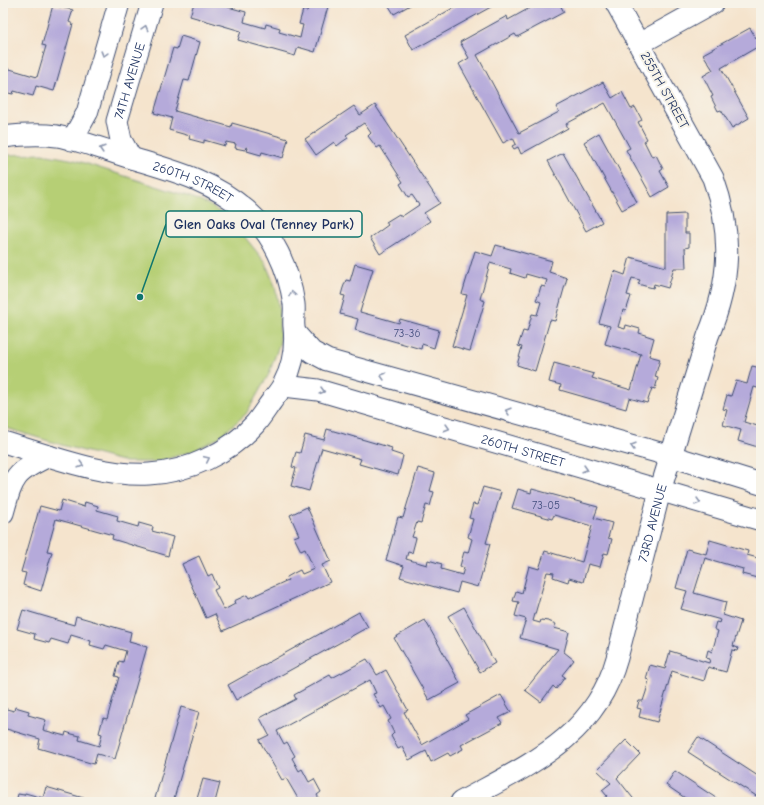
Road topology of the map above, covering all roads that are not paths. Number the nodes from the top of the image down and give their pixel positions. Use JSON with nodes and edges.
{"nodes":[{"id":1,"x":119,"y":3,"type":"edge"},
{"id":2,"x":152,"y":3,"type":"edge"},
{"id":3,"x":616,"y":3,"type":"edge"},
{"id":4,"x":713,"y":3,"type":"edge"},
{"id":5,"x":639,"y":44,"type":"junction"},
{"id":6,"x":3,"y":137,"type":"edge"},
{"id":7,"x":72,"y":140,"type":"junction"},
{"id":8,"x":131,"y":158,"type":"junction"},
{"id":9,"x":713,"y":178,"type":"joint"},
{"id":10,"x":295,"y":333,"type":"junction"},
{"id":11,"x":284,"y":386,"type":"junction"},
{"id":12,"x":3,"y":442,"type":"edge"},
{"id":13,"x":49,"y":456,"type":"junction"},
{"id":14,"x":671,"y":456,"type":"junction"},
{"id":15,"x":761,"y":484,"type":"edge"},
{"id":16,"x":660,"y":491,"type":"junction"},
{"id":17,"x":3,"y":513,"type":"edge"},
{"id":18,"x":761,"y":520,"type":"edge"},
{"id":19,"x":461,"y":802,"type":"edge"}],
"edges":[{"from":1,"to":7,"type":"street","one_way":true},
{"from":8,"to":2,"type":"street","name":"74TH AVENUE","one_way":true},
{"from":3,"to":5,"type":"street","name":"255TH STREET"},
{"from":4,"to":5,"type":"street"},
{"from":5,"to":9,"type":"street","name":"255TH STREET"},
{"from":6,"to":7,"type":"street","name":"260TH STREET"},
{"from":8,"to":7,"type":"street","name":"260TH STREET","one_way":true},
{"from":10,"to":8,"type":"street","name":"260TH STREET","one_way":true},
{"from":9,"to":14,"type":"street","name":"73RD AVENUE"},
{"from":10,"to":11,"type":"street","name":"260TH STREET"},
{"from":14,"to":10,"type":"street","one_way":true},
{"from":13,"to":11,"type":"street","name":"260TH STREET","one_way":true},
{"from":11,"to":16,"type":"street","name":"260TH STREET","one_way":true},
{"from":12,"to":13,"type":"street","name":"260TH STREET"},
{"from":13,"to":17,"type":"street"},
{"from":14,"to":15,"type":"street"},
{"from":14,"to":16,"type":"street","name":"73RD AVENUE"},
{"from":16,"to":18,"type":"street","name":"260TH STREET","one_way":true},
{"from":16,"to":19,"type":"street","name":"73RD AVENUE"}]}
